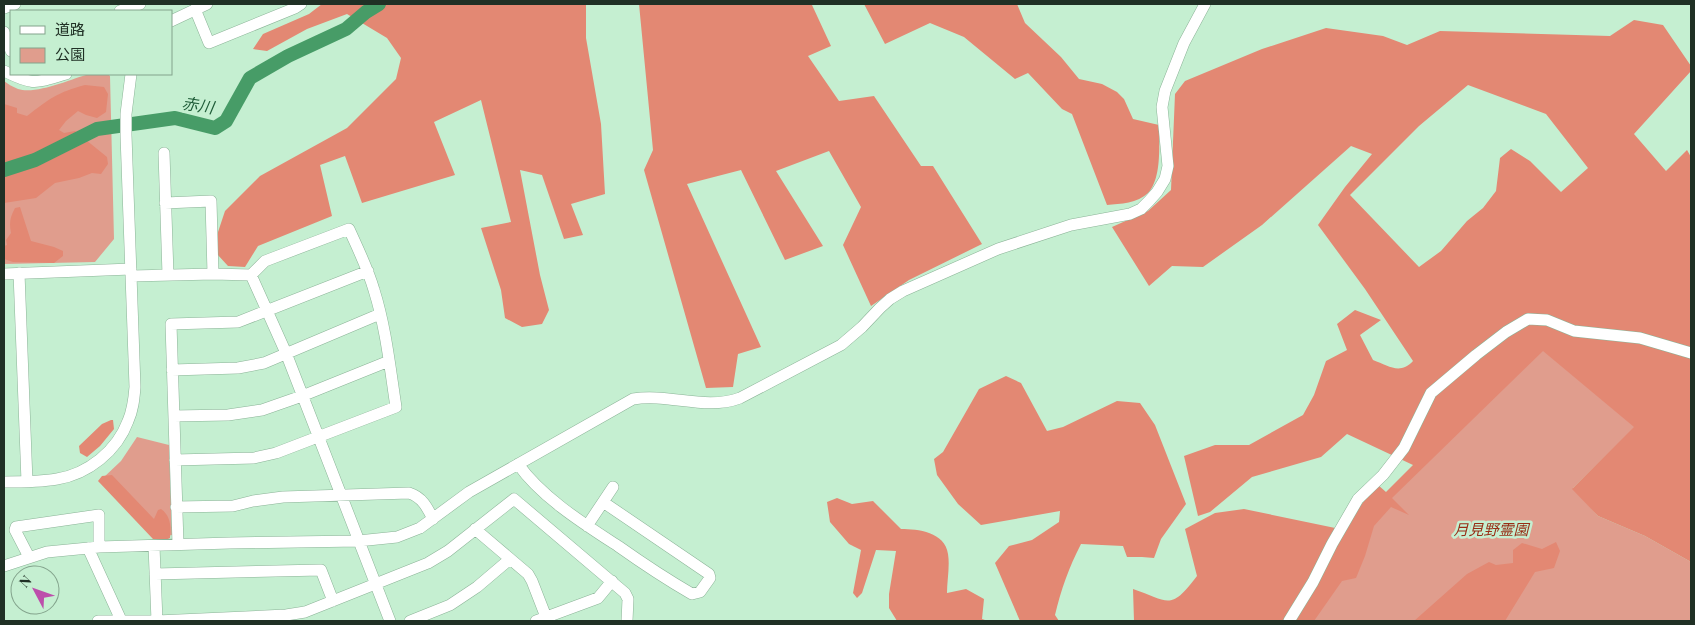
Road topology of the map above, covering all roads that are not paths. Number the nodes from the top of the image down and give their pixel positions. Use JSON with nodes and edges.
{"nodes":[{"id":1,"x":15,"y":4,"type":"edge"},
{"id":2,"x":140,"y":4,"type":"edge"},
{"id":3,"x":207,"y":4,"type":"edge"},
{"id":4,"x":301,"y":4,"type":"edge"},
{"id":5,"x":1205,"y":4,"type":"edge"},
{"id":6,"x":4,"y":8,"type":"edge"},
{"id":7,"x":195,"y":9,"type":"junction"},
{"id":8,"x":123,"y":10,"type":"edge"},
{"id":9,"x":172,"y":20,"type":"edge"},
{"id":10,"x":4,"y":32,"type":"edge"},
{"id":11,"x":10,"y":49,"type":"edge"},
{"id":12,"x":15,"y":75,"type":"edge"},
{"id":13,"x":62,"y":75,"type":"edge"},
{"id":14,"x":130,"y":75,"type":"edge"},
{"id":15,"x":164,"y":153,"type":"dead end"},
{"id":16,"x":165,"y":203,"type":"junction"},
{"id":17,"x":368,"y":271,"type":"junction"},
{"id":18,"x":19,"y":273,"type":"junction"},
{"id":19,"x":132,"y":273,"type":"junction"},
{"id":20,"x":4,"y":274,"type":"edge"},
{"id":21,"x":213,"y":274,"type":"junction"},
{"id":22,"x":168,"y":275,"type":"junction"},
{"id":23,"x":252,"y":275,"type":"junction"},
{"id":24,"x":267,"y":311,"type":"junction"},
{"id":25,"x":380,"y":314,"type":"junction"},
{"id":26,"x":286,"y":353,"type":"junction"},
{"id":27,"x":1691,"y":354,"type":"edge"},
{"id":28,"x":389,"y":361,"type":"junction"},
{"id":29,"x":172,"y":370,"type":"junction"},
{"id":30,"x":302,"y":396,"type":"junction"},
{"id":31,"x":174,"y":416,"type":"junction"},
{"id":32,"x":318,"y":438,"type":"junction"},
{"id":33,"x":175,"y":460,"type":"junction"},
{"id":34,"x":518,"y":464,"type":"junction"},
{"id":35,"x":4,"y":482,"type":"edge"},
{"id":36,"x":27,"y":482,"type":"junction"},
{"id":37,"x":612,"y":487,"type":"dead end"},
{"id":38,"x":340,"y":495,"type":"junction"},
{"id":39,"x":602,"y":502,"type":"junction"},
{"id":40,"x":176,"y":507,"type":"junction"},
{"id":41,"x":432,"y":518,"type":"junction"},
{"id":42,"x":587,"y":526,"type":"junction"},
{"id":43,"x":476,"y":529,"type":"junction"},
{"id":44,"x":358,"y":541,"type":"junction"},
{"id":45,"x":178,"y":544,"type":"junction"},
{"id":46,"x":154,"y":546,"type":"junction"},
{"id":47,"x":94,"y":548,"type":"junction"},
{"id":48,"x":29,"y":557,"type":"junction"},
{"id":49,"x":510,"y":560,"type":"junction"},
{"id":50,"x":4,"y":566,"type":"edge"},
{"id":51,"x":155,"y":574,"type":"junction"},
{"id":52,"x":612,"y":581,"type":"junction"},
{"id":53,"x":375,"y":585,"type":"junction"},
{"id":54,"x":333,"y":601,"type":"junction"},
{"id":55,"x":286,"y":618,"type":"edge"},
{"id":56,"x":541,"y":619,"type":"edge"},
{"id":57,"x":121,"y":620,"type":"edge"},
{"id":58,"x":98,"y":621,"type":"edge"},
{"id":59,"x":157,"y":621,"type":"edge"},
{"id":60,"x":390,"y":621,"type":"edge"},
{"id":61,"x":410,"y":621,"type":"edge"},
{"id":62,"x":627,"y":621,"type":"edge"},
{"id":63,"x":1289,"y":621,"type":"edge"}],
"edges":[{"from":1,"to":6,"type":"street"},
{"from":2,"to":8,"type":"street"},
{"from":3,"to":7,"type":"street"},
{"from":4,"to":7,"type":"street"},
{"from":5,"to":34,"type":"street"},
{"from":7,"to":9,"type":"street"},
{"from":10,"to":11,"type":"street"},
{"from":12,"to":13,"type":"street"},
{"from":14,"to":19,"type":"street"},
{"from":15,"to":16,"type":"street"},
{"from":16,"to":21,"type":"street"},
{"from":16,"to":22,"type":"street"},
{"from":17,"to":23,"type":"street"},
{"from":17,"to":24,"type":"street"},
{"from":17,"to":25,"type":"street"},
{"from":18,"to":19,"type":"street"},
{"from":18,"to":20,"type":"street"},
{"from":18,"to":36,"type":"street"},
{"from":19,"to":22,"type":"street"},
{"from":19,"to":36,"type":"street"},
{"from":21,"to":22,"type":"street"},
{"from":21,"to":23,"type":"street"},
{"from":23,"to":24,"type":"street"},
{"from":24,"to":26,"type":"street"},
{"from":24,"to":29,"type":"street"},
{"from":25,"to":26,"type":"street"},
{"from":25,"to":28,"type":"street"},
{"from":26,"to":29,"type":"street"},
{"from":26,"to":30,"type":"street"},
{"from":27,"to":63,"type":"street"},
{"from":28,"to":30,"type":"street"},
{"from":28,"to":32,"type":"street"},
{"from":29,"to":31,"type":"street"},
{"from":30,"to":31,"type":"street"},
{"from":30,"to":32,"type":"street"},
{"from":31,"to":33,"type":"street"},
{"from":32,"to":33,"type":"street"},
{"from":32,"to":38,"type":"street"},
{"from":33,"to":40,"type":"street"},
{"from":34,"to":41,"type":"street"},
{"from":34,"to":42,"type":"street"},
{"from":35,"to":36,"type":"street"},
{"from":37,"to":39,"type":"street"},
{"from":38,"to":40,"type":"street"},
{"from":38,"to":41,"type":"street"},
{"from":38,"to":44,"type":"street"},
{"from":39,"to":42,"type":"street"},
{"from":39,"to":42,"type":"street"},
{"from":40,"to":45,"type":"street"},
{"from":41,"to":44,"type":"street"},
{"from":43,"to":49,"type":"street"},
{"from":43,"to":52,"type":"street"},
{"from":43,"to":53,"type":"street"},
{"from":44,"to":45,"type":"street"},
{"from":44,"to":53,"type":"street"},
{"from":45,"to":46,"type":"street"},
{"from":46,"to":47,"type":"street"},
{"from":46,"to":51,"type":"street"},
{"from":47,"to":48,"type":"street"},
{"from":47,"to":48,"type":"street"},
{"from":47,"to":57,"type":"street"},
{"from":48,"to":50,"type":"street"},
{"from":49,"to":56,"type":"street"},
{"from":49,"to":61,"type":"street"},
{"from":51,"to":54,"type":"street"},
{"from":51,"to":59,"type":"street"},
{"from":52,"to":56,"type":"street"},
{"from":52,"to":62,"type":"street"},
{"from":53,"to":54,"type":"street"},
{"from":53,"to":60,"type":"street"},
{"from":54,"to":55,"type":"street"},
{"from":55,"to":59,"type":"street"},
{"from":57,"to":58,"type":"street"},
{"from":57,"to":59,"type":"street"}]}
